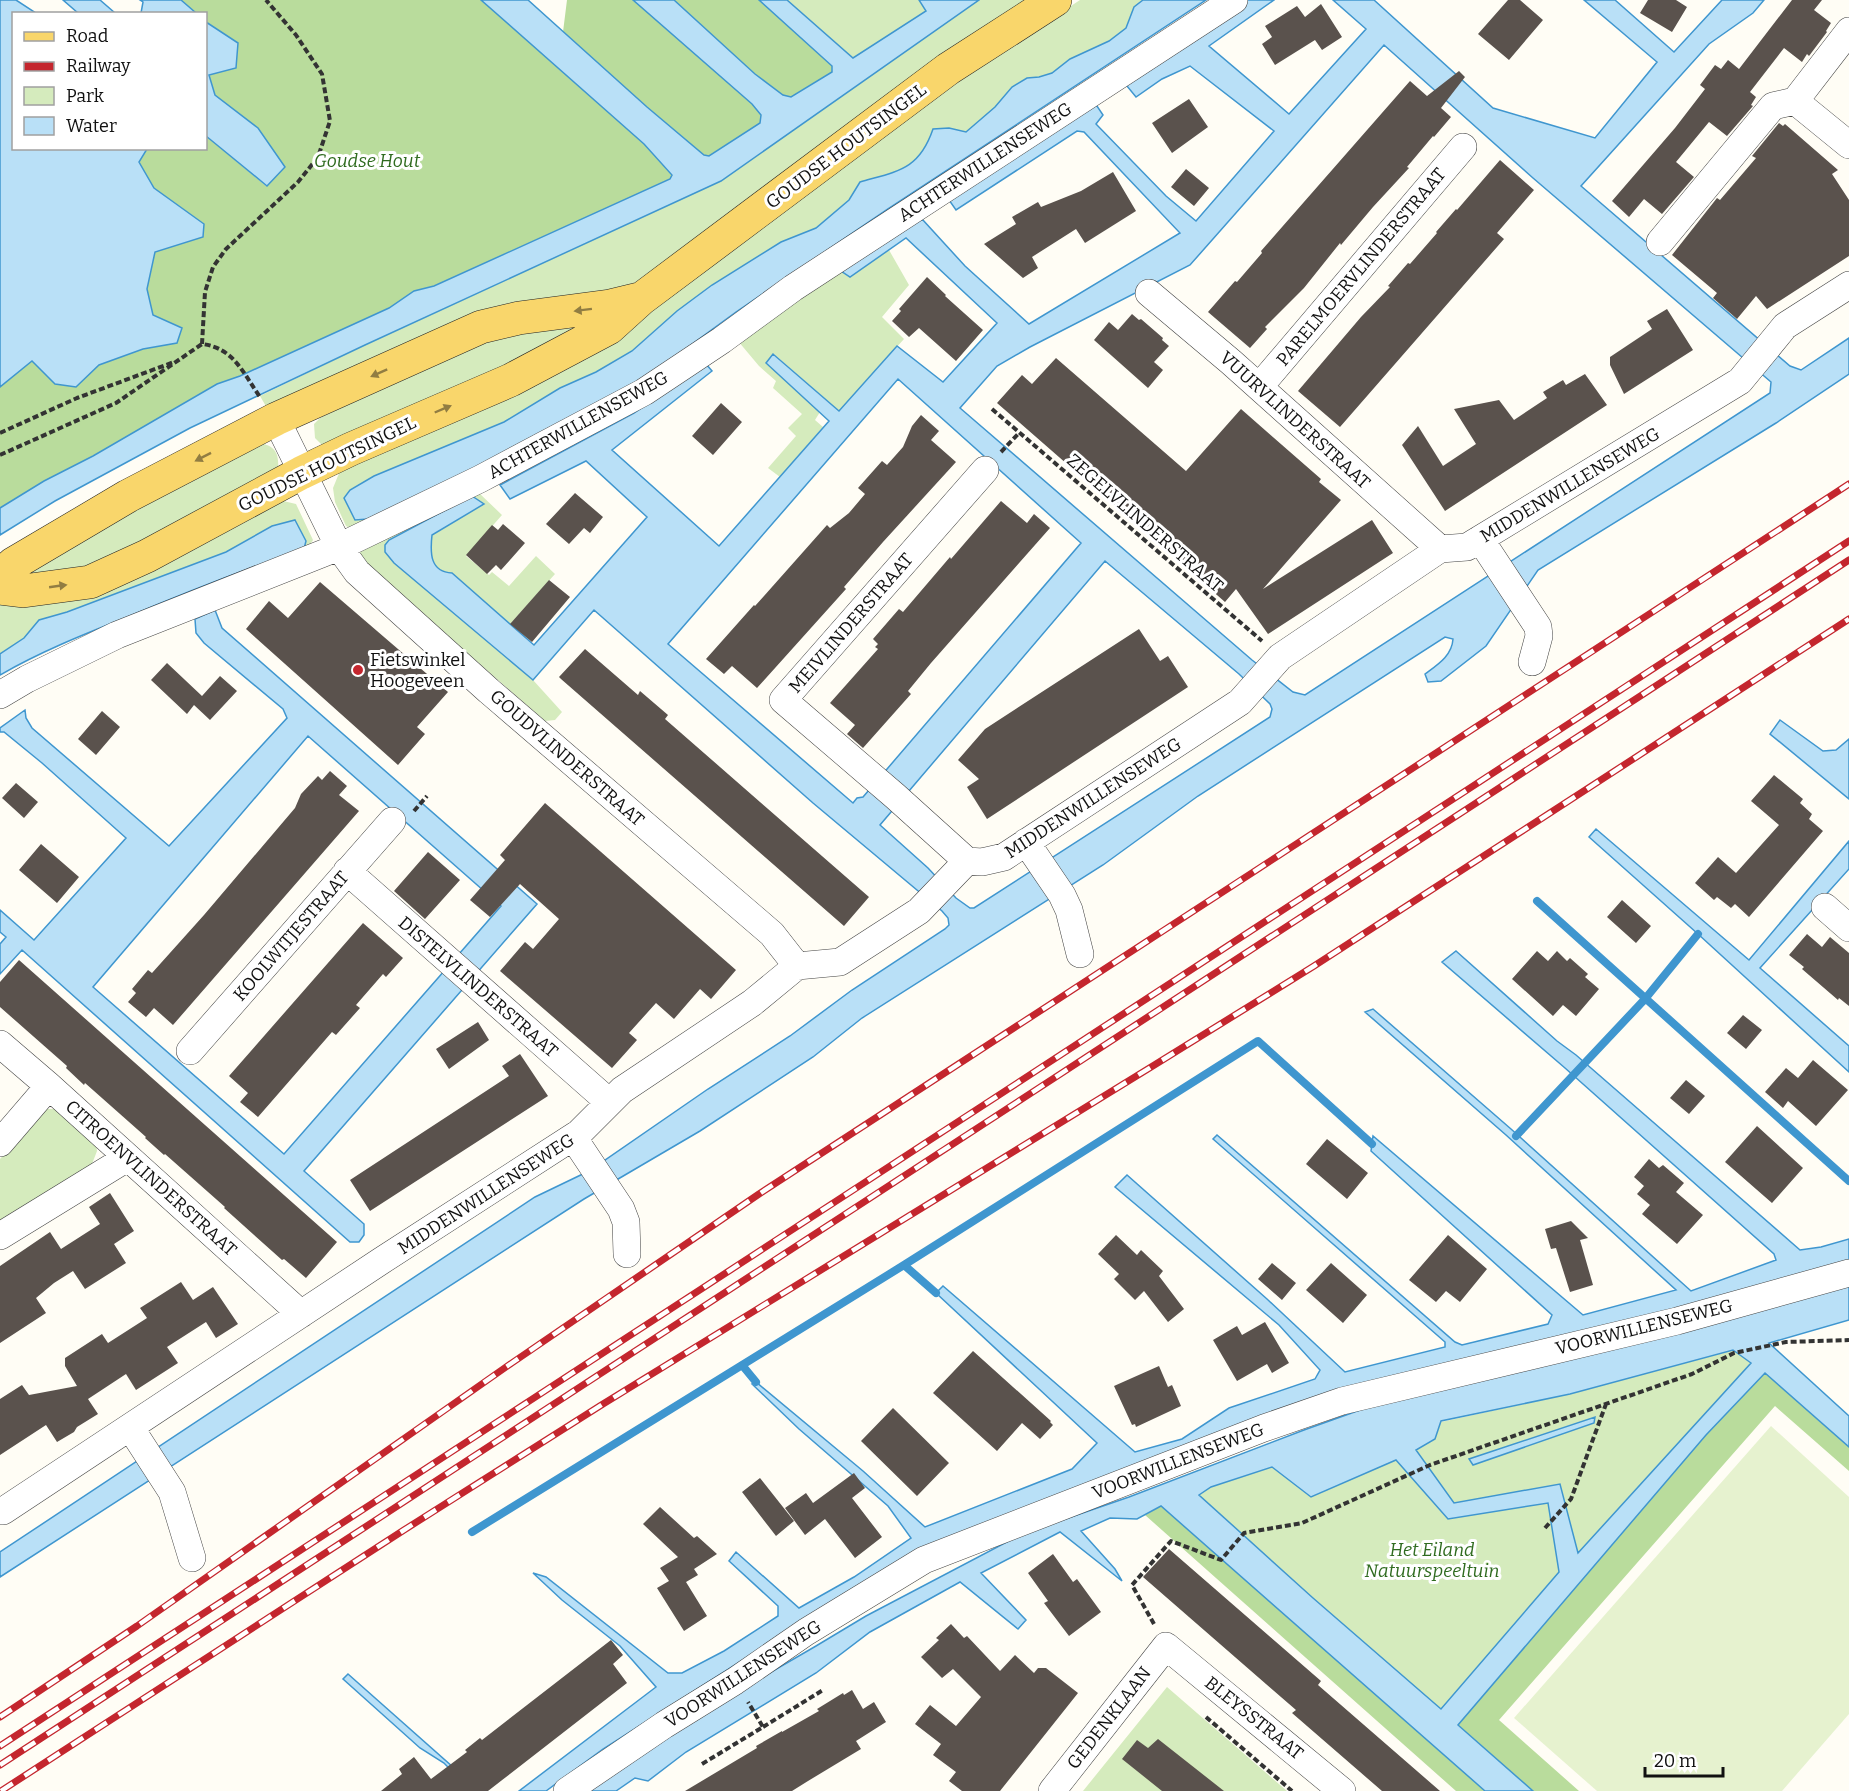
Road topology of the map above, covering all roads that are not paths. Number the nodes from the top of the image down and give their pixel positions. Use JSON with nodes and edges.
{"nodes":[{"id":1,"x":1055,"y":0,"type":"edge"},
{"id":2,"x":1234,"y":0,"type":"edge"},
{"id":3,"x":1849,"y":32,"type":"edge"},
{"id":4,"x":1795,"y":101,"type":"junction"},
{"id":5,"x":1849,"y":145,"type":"edge"},
{"id":6,"x":1463,"y":147,"type":"dead end"},
{"id":7,"x":1660,"y":242,"type":"dead end"},
{"id":8,"x":1849,"y":285,"type":"edge"},
{"id":9,"x":1149,"y":293,"type":"dead end"},
{"id":10,"x":641,"y":299,"type":"junction"},
{"id":11,"x":1259,"y":387,"type":"junction"},
{"id":12,"x":276,"y":420,"type":"junction"},
{"id":13,"x":985,"y":470,"type":"dead end"},
{"id":14,"x":301,"y":473,"type":"junction"},
{"id":15,"x":1480,"y":539,"type":"junction"},
{"id":16,"x":339,"y":547,"type":"junction"},
{"id":17,"x":1440,"y":549,"type":"junction"},
{"id":18,"x":0,"y":576,"type":"edge"},
{"id":19,"x":0,"y":588,"type":"edge"},
{"id":20,"x":1532,"y":662,"type":"dead end"},
{"id":21,"x":0,"y":695,"type":"edge"},
{"id":22,"x":392,"y":821,"type":"dead end"},
{"id":23,"x":1033,"y":852,"type":"junction"},
{"id":24,"x":967,"y":861,"type":"junction"},
{"id":25,"x":347,"y":871,"type":"junction"},
{"id":26,"x":1825,"y":907,"type":"dead end"},
{"id":27,"x":1849,"y":928,"type":"edge"},
{"id":28,"x":1080,"y":954,"type":"dead end"},
{"id":29,"x":797,"y":966,"type":"junction"},
{"id":30,"x":0,"y":1044,"type":"edge"},
{"id":31,"x":190,"y":1050,"type":"dead end"},
{"id":32,"x":50,"y":1086,"type":"junction"},
{"id":33,"x":609,"y":1102,"type":"junction"},
{"id":34,"x":573,"y":1137,"type":"junction"},
{"id":35,"x":0,"y":1143,"type":"edge"},
{"id":36,"x":127,"y":1158,"type":"junction"},
{"id":37,"x":0,"y":1236,"type":"edge"},
{"id":38,"x":627,"y":1254,"type":"dead end"},
{"id":39,"x":1849,"y":1273,"type":"edge"},
{"id":40,"x":302,"y":1314,"type":"junction"},
{"id":41,"x":130,"y":1427,"type":"junction"},
{"id":42,"x":0,"y":1511,"type":"edge"},
{"id":43,"x":192,"y":1558,"type":"dead end"},
{"id":44,"x":1166,"y":1646,"type":"joint"},
{"id":45,"x":567,"y":1791,"type":"edge"},
{"id":46,"x":1052,"y":1791,"type":"edge"},
{"id":47,"x":1342,"y":1791,"type":"edge"}],
"edges":[{"from":1,"to":10,"type":"main road","name":"GOUDSE HOUTSINGEL"},
{"from":2,"to":16,"type":"street","name":"ACHTERWILLENSEWEG"},
{"from":3,"to":4,"type":"street"},
{"from":4,"to":5,"type":"street"},
{"from":4,"to":7,"type":"street"},
{"from":6,"to":11,"type":"street","name":"PARELMOERVLINDERSTRAAT"},
{"from":8,"to":15,"type":"street","name":"MIDDENWILLENSEWEG"},
{"from":9,"to":11,"type":"street","name":"VUURVLINDERSTRAAT"},
{"from":10,"to":12,"type":"main road","name":"GOUDSE HOUTSINGEL","one_way":true},
{"from":14,"to":10,"type":"main road","name":"GOUDSE HOUTSINGEL","one_way":true},
{"from":11,"to":17,"type":"street","name":"VUURVLINDERSTRAAT"},
{"from":12,"to":14,"type":"street","name":"GOUDVLINDERSTRAAT"},
{"from":12,"to":18,"type":"main road","name":"GOUDSE HOUTSINGEL","one_way":true},
{"from":13,"to":24,"type":"street","name":"MEIVLINDERSTRAAT"},
{"from":14,"to":16,"type":"street","name":"GOUDVLINDERSTRAAT"},
{"from":19,"to":14,"type":"main road","name":"GOUDSE HOUTSINGEL","one_way":true},
{"from":15,"to":17,"type":"street","name":"MIDDENWILLENSEWEG"},
{"from":15,"to":20,"type":"street"},
{"from":16,"to":21,"type":"street","name":"ACHTERWILLENSEWEG"},
{"from":16,"to":29,"type":"street","name":"GOUDVLINDERSTRAAT"},
{"from":17,"to":23,"type":"street","name":"MIDDENWILLENSEWEG"},
{"from":22,"to":25,"type":"street","name":"KOOLWITJESTRAAT"},
{"from":23,"to":24,"type":"street","name":"MIDDENWILLENSEWEG"},
{"from":23,"to":28,"type":"street"},
{"from":24,"to":29,"type":"street"},
{"from":25,"to":31,"type":"street","name":"KOOLWITJESTRAAT"},
{"from":25,"to":33,"type":"street","name":"DISTELVLINDERSTRAAT"},
{"from":26,"to":27,"type":"street"},
{"from":29,"to":33,"type":"street","name":"MIDDENWILLENSEWEG"},
{"from":30,"to":32,"type":"street","name":"CITROENVLINDERSTRAAT"},
{"from":32,"to":35,"type":"street"},
{"from":32,"to":36,"type":"street","name":"CITROENVLINDERSTRAAT"},
{"from":33,"to":34,"type":"street","name":"MIDDENWILLENSEWEG"},
{"from":34,"to":38,"type":"street"},
{"from":34,"to":40,"type":"street","name":"MIDDENWILLENSEWEG"},
{"from":36,"to":37,"type":"street"},
{"from":36,"to":40,"type":"street","name":"CITROENVLINDERSTRAAT"},
{"from":39,"to":45,"type":"street","name":"VOORWILLENSEWEG"},
{"from":40,"to":41,"type":"street","name":"MIDDENWILLENSEWEG"},
{"from":41,"to":42,"type":"street","name":"MIDDENWILLENSEWEG"},
{"from":41,"to":43,"type":"street"},
{"from":44,"to":46,"type":"street","name":"GEDENKLAAN"},
{"from":44,"to":47,"type":"street","name":"BLEYSSTRAAT"}]}
